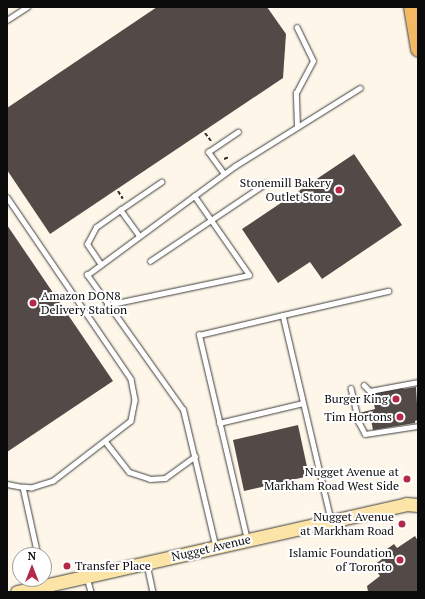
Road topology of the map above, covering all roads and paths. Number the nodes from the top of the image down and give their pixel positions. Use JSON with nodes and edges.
{"nodes":[{"id":1,"x":27,"y":7,"type":"edge"},
{"id":2,"x":411,"y":7,"type":"edge"},
{"id":3,"x":7,"y":20,"type":"edge"},
{"id":4,"x":297,"y":28,"type":"dead end"},
{"id":5,"x":418,"y":49,"type":"edge"},
{"id":6,"x":360,"y":88,"type":"dead end"},
{"id":7,"x":297,"y":127,"type":"junction"},
{"id":8,"x":238,"y":132,"type":"dead end"},
{"id":9,"x":205,"y":133,"type":"dead end"},
{"id":10,"x":212,"y":142,"type":"dead end"},
{"id":11,"x":221,"y":156,"type":"dead end"},
{"id":12,"x":229,"y":157,"type":"dead end"},
{"id":13,"x":224,"y":174,"type":"junction"},
{"id":14,"x":161,"y":182,"type":"dead end"},
{"id":15,"x":266,"y":183,"type":"dead end"},
{"id":16,"x":118,"y":191,"type":"dead end"},
{"id":17,"x":194,"y":196,"type":"junction"},
{"id":18,"x":7,"y":197,"type":"edge"},
{"id":19,"x":124,"y":200,"type":"dead end"},
{"id":20,"x":120,"y":210,"type":"junction"},
{"id":21,"x":210,"y":220,"type":"junction"},
{"id":22,"x":139,"y":236,"type":"junction"},
{"id":23,"x":150,"y":261,"type":"dead end"},
{"id":24,"x":101,"y":265,"type":"junction"},
{"id":25,"x":388,"y":291,"type":"dead end"},
{"id":26,"x":108,"y":304,"type":"junction"},
{"id":27,"x":283,"y":315,"type":"junction"},
{"id":28,"x":418,"y":382,"type":"edge"},
{"id":29,"x":364,"y":385,"type":"dead end"},
{"id":30,"x":351,"y":388,"type":"dead end"},
{"id":31,"x":303,"y":403,"type":"junction"},
{"id":32,"x":218,"y":423,"type":"junction"},
{"id":33,"x":418,"y":426,"type":"edge"},
{"id":34,"x":105,"y":441,"type":"junction"},
{"id":35,"x":195,"y":456,"type":"junction"},
{"id":36,"x":7,"y":484,"type":"edge"},
{"id":37,"x":23,"y":487,"type":"junction"},
{"id":38,"x":418,"y":495,"type":"edge"},
{"id":39,"x":412,"y":505,"type":"edge"},
{"id":40,"x":331,"y":522,"type":"junction"},
{"id":41,"x":247,"y":540,"type":"junction"},
{"id":42,"x":36,"y":547,"type":"edge"},
{"id":43,"x":216,"y":547,"type":"junction"},
{"id":44,"x":147,"y":563,"type":"junction"},
{"id":45,"x":86,"y":576,"type":"junction"},
{"id":46,"x":52,"y":581,"type":"edge"},
{"id":47,"x":31,"y":587,"type":"edge"},
{"id":48,"x":17,"y":592,"type":"edge"},
{"id":49,"x":91,"y":592,"type":"edge"},
{"id":50,"x":153,"y":592,"type":"edge"}],
"edges":[{"from":1,"to":3,"type":"lane"},
{"from":2,"to":5,"type":"main road"},
{"from":4,"to":7,"type":"lane"},
{"from":6,"to":7,"type":"lane"},
{"from":7,"to":13,"type":"lane"},
{"from":8,"to":13,"type":"lane"},
{"from":9,"to":10,"type":"path"},
{"from":11,"to":12,"type":"path"},
{"from":13,"to":17,"type":"lane"},
{"from":14,"to":20,"type":"lane"},
{"from":15,"to":21,"type":"lane"},
{"from":16,"to":19,"type":"path"},
{"from":17,"to":21,"type":"lane"},
{"from":17,"to":22,"type":"lane"},
{"from":18,"to":34,"type":"lane"},
{"from":20,"to":22,"type":"lane"},
{"from":20,"to":24,"type":"lane"},
{"from":21,"to":23,"type":"lane"},
{"from":21,"to":26,"type":"lane"},
{"from":22,"to":24,"type":"lane"},
{"from":24,"to":26,"type":"lane"},
{"from":25,"to":27,"type":"lane"},
{"from":26,"to":35,"type":"lane"},
{"from":27,"to":31,"type":"lane"},
{"from":27,"to":32,"type":"lane"},
{"from":28,"to":29,"type":"lane"},
{"from":30,"to":33,"type":"lane"},
{"from":31,"to":32,"type":"lane"},
{"from":31,"to":40,"type":"lane"},
{"from":32,"to":41,"type":"lane"},
{"from":34,"to":35,"type":"lane"},
{"from":34,"to":37,"type":"lane"},
{"from":35,"to":43,"type":"lane"},
{"from":36,"to":37,"type":"lane"},
{"from":37,"to":42,"type":"lane"},
{"from":38,"to":39,"type":"street","name":"Nugget Avenue"},
{"from":39,"to":40,"type":"street","name":"Nugget Avenue"},
{"from":40,"to":41,"type":"street","name":"Nugget Avenue"},
{"from":41,"to":43,"type":"street","name":"Nugget Avenue"},
{"from":43,"to":44,"type":"street","name":"Nugget Avenue"},
{"from":44,"to":45,"type":"street","name":"Nugget Avenue"},
{"from":44,"to":50,"type":"lane"},
{"from":45,"to":46,"type":"street","name":"Nugget Avenue"},
{"from":45,"to":49,"type":"lane"},
{"from":47,"to":48,"type":"street","name":"Nugget Avenue"}]}
